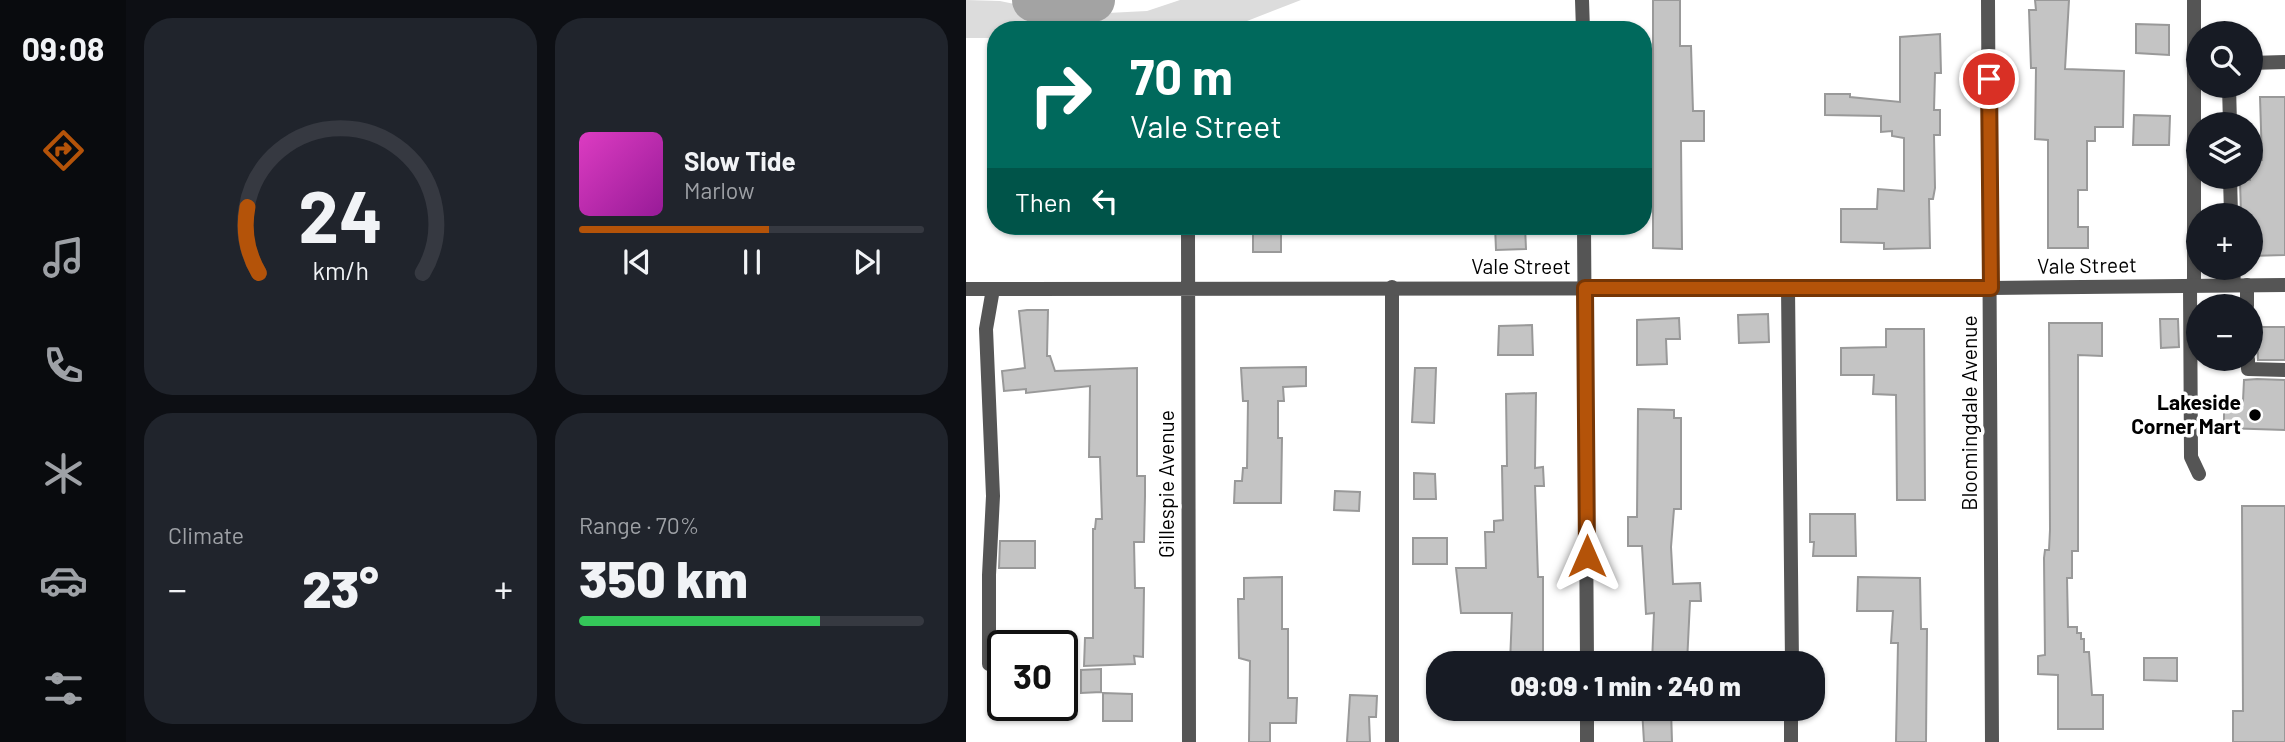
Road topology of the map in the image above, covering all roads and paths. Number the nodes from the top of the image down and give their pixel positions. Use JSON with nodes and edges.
{"nodes":[{"id":1,"x":1583,"y":0,"type":"edge"},
{"id":2,"x":1988,"y":0,"type":"edge"},
{"id":3,"x":2193,"y":0,"type":"edge"},
{"id":4,"x":1583,"y":21,"type":"edge"},
{"id":5,"x":2285,"y":62,"type":"edge"},
{"id":6,"x":2263,"y":63,"type":"edge"},
{"id":7,"x":1188,"y":235,"type":"edge"},
{"id":8,"x":1584,"y":235,"type":"edge"},
{"id":9,"x":2238,"y":280,"type":"edge"},
{"id":10,"x":2192,"y":285,"type":"junction"},
{"id":11,"x":2240,"y":285,"type":"junction"},
{"id":12,"x":2285,"y":285,"type":"edge"},
{"id":13,"x":1392,"y":287,"type":"junction"},
{"id":14,"x":1188,"y":288,"type":"junction"},
{"id":15,"x":1585,"y":288,"type":"junction"},
{"id":16,"x":1788,"y":288,"type":"junction"},
{"id":17,"x":1991,"y":288,"type":"junction"},
{"id":18,"x":966,"y":289,"type":"edge"},
{"id":19,"x":993,"y":289,"type":"junction"},
{"id":20,"x":2243,"y":294,"type":"edge"},
{"id":21,"x":2263,"y":369,"type":"edge"},
{"id":22,"x":2285,"y":370,"type":"edge"},
{"id":23,"x":2199,"y":474,"type":"dead end"},
{"id":24,"x":989,"y":630,"type":"edge"},
{"id":25,"x":1587,"y":651,"type":"edge"},
{"id":26,"x":1791,"y":651,"type":"edge"},
{"id":27,"x":1587,"y":721,"type":"edge"},
{"id":28,"x":1791,"y":721,"type":"edge"},
{"id":29,"x":1189,"y":742,"type":"edge"},
{"id":30,"x":1392,"y":742,"type":"edge"},
{"id":31,"x":1587,"y":742,"type":"edge"},
{"id":32,"x":1791,"y":742,"type":"edge"},
{"id":33,"x":1992,"y":742,"type":"edge"}],
"edges":[{"from":1,"to":4,"type":"street"},
{"from":2,"to":17,"type":"street","name":"Bloomingdale Avenue"},
{"from":3,"to":10,"type":"street"},
{"from":5,"to":6,"type":"street"},
{"from":7,"to":14,"type":"street","name":"Gillespie Avenue"},
{"from":8,"to":15,"type":"street"},
{"from":9,"to":11,"type":"street"},
{"from":10,"to":11,"type":"street","name":"Vale Street"},
{"from":10,"to":17,"type":"street","name":"Vale Street"},
{"from":10,"to":23,"type":"street"},
{"from":11,"to":12,"type":"street","name":"Vale Street"},
{"from":11,"to":20,"type":"street"},
{"from":13,"to":14,"type":"street","name":"Vale Street"},
{"from":13,"to":15,"type":"street","name":"Vale Street"},
{"from":13,"to":30,"type":"street"},
{"from":14,"to":19,"type":"street","name":"Vale Street"},
{"from":14,"to":29,"type":"street","name":"Gillespie Avenue"},
{"from":15,"to":16,"type":"street","name":"Vale Street"},
{"from":15,"to":25,"type":"street"},
{"from":16,"to":17,"type":"street","name":"Vale Street"},
{"from":16,"to":26,"type":"street"},
{"from":17,"to":33,"type":"street","name":"Bloomingdale Avenue"},
{"from":18,"to":19,"type":"street","name":"Vale Street"},
{"from":19,"to":24,"type":"street"},
{"from":21,"to":22,"type":"street"},
{"from":27,"to":31,"type":"street"},
{"from":28,"to":32,"type":"street"}]}
